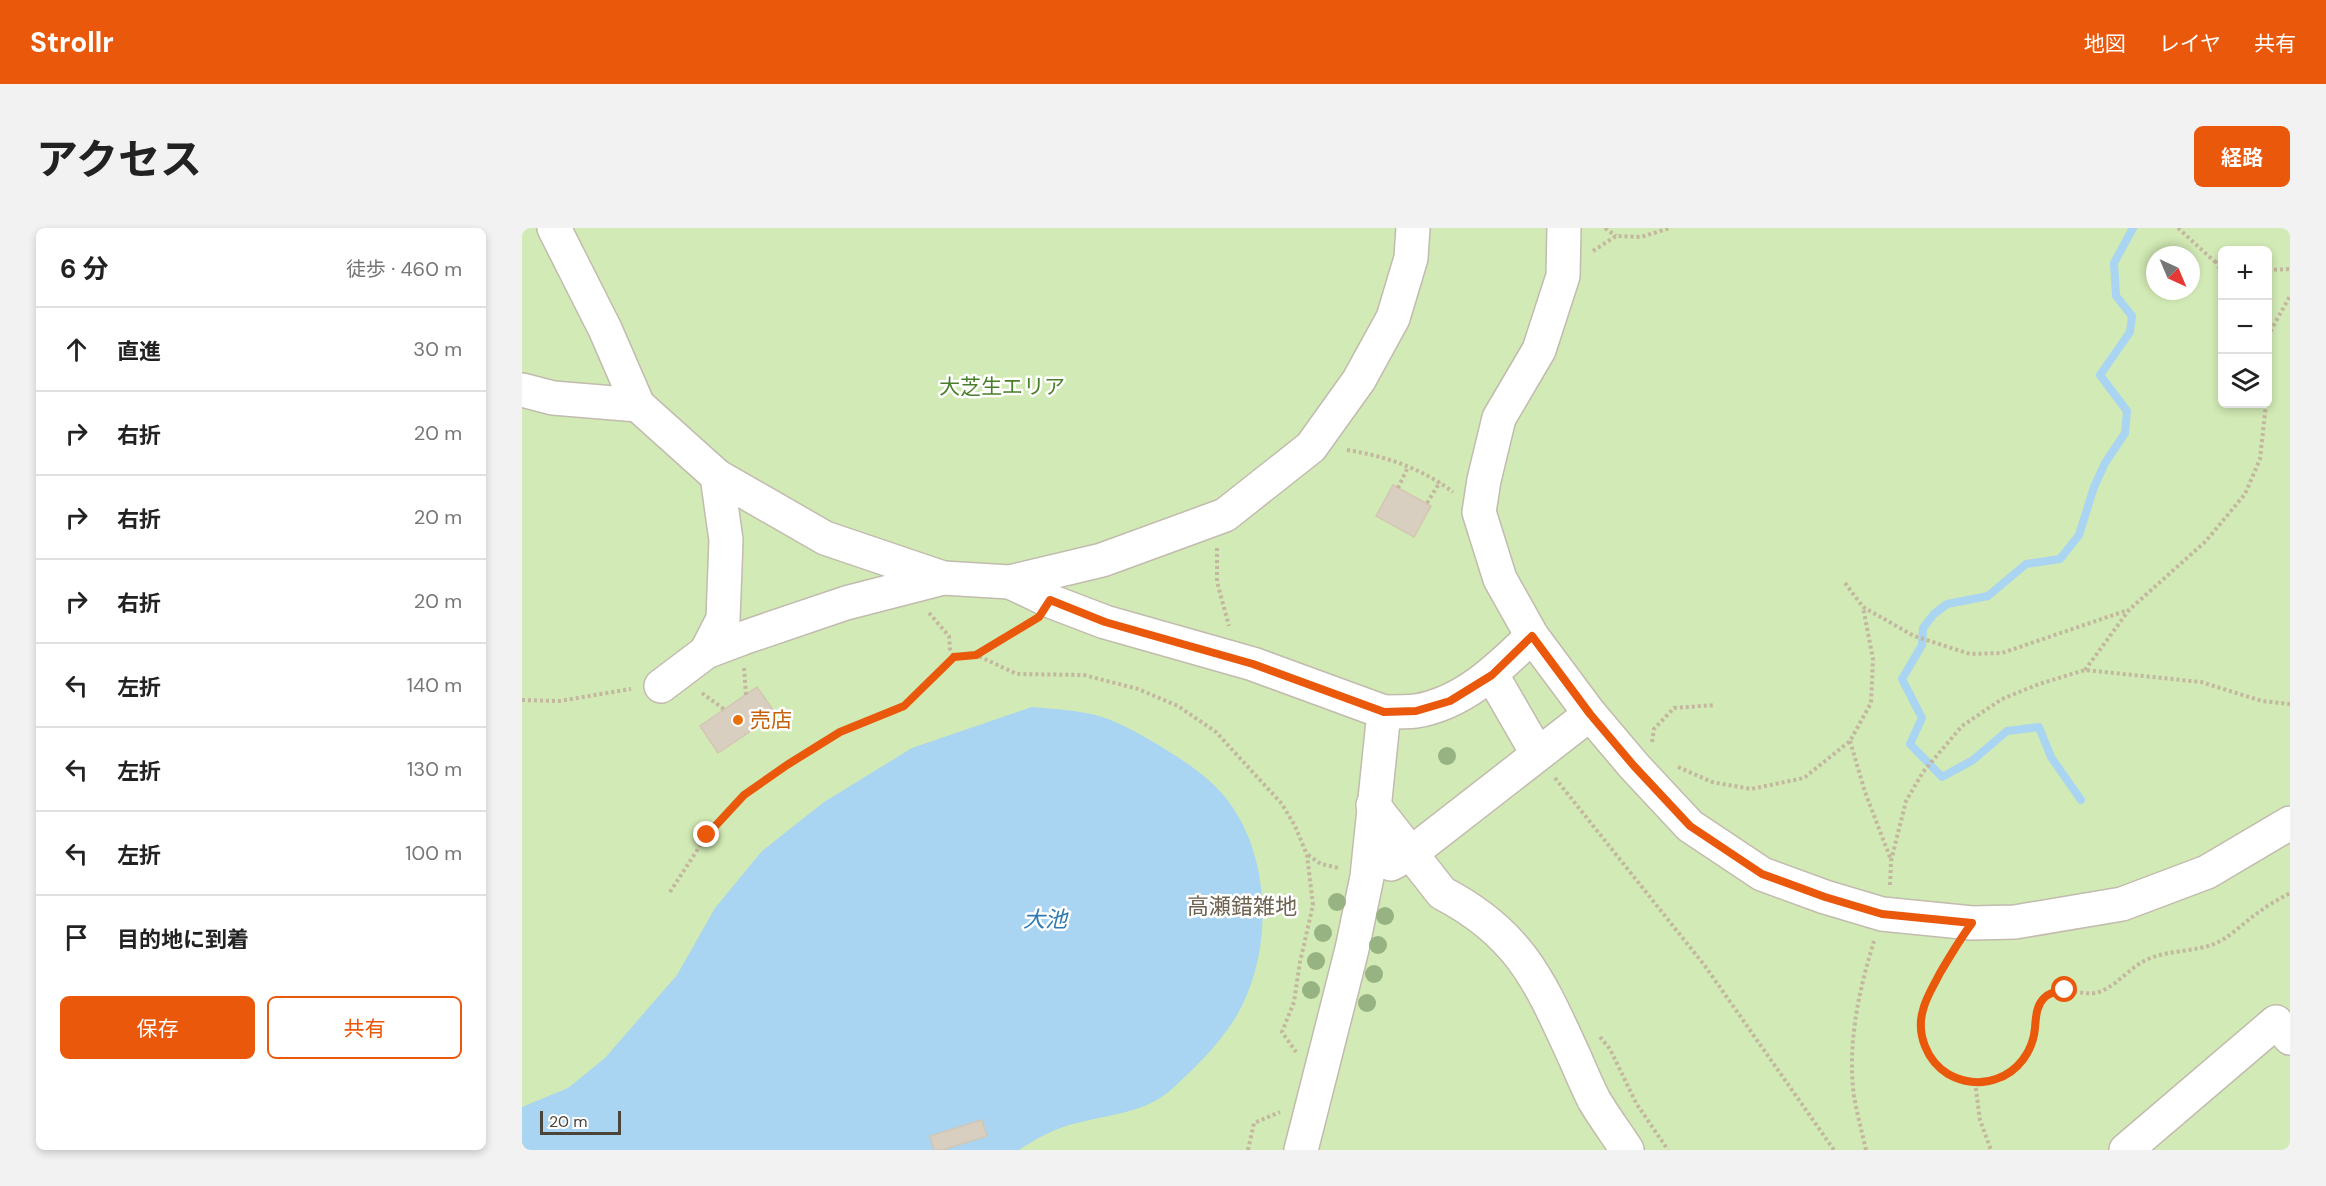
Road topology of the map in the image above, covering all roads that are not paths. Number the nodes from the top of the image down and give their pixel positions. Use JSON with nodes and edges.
{"nodes":[{"id":1,"x":555,"y":228,"type":"edge"},
{"id":2,"x":1413,"y":228,"type":"edge"},
{"id":3,"x":1564,"y":228,"type":"edge"},
{"id":4,"x":522,"y":390,"type":"edge"},
{"id":5,"x":638,"y":405,"type":"junction"},
{"id":6,"x":717,"y":476,"type":"junction"},
{"id":7,"x":931,"y":581,"type":"junction"},
{"id":8,"x":1010,"y":582,"type":"junction"},
{"id":9,"x":1532,"y":636,"type":"junction"},
{"id":10,"x":706,"y":652,"type":"junction"},
{"id":11,"x":1492,"y":675,"type":"junction"},
{"id":12,"x":661,"y":686,"type":"road end"},
{"id":13,"x":1384,"y":712,"type":"junction"},
{"id":14,"x":1590,"y":714,"type":"junction"},
{"id":15,"x":1537,"y":753,"type":"junction"},
{"id":16,"x":1373,"y":805,"type":"junction"},
{"id":17,"x":2288,"y":829,"type":"edge"},
{"id":18,"x":1410,"y":854,"type":"junction"},
{"id":19,"x":1367,"y":877,"type":"junction"},
{"id":20,"x":2285,"y":1024,"type":"edge"},
{"id":21,"x":1301,"y":1150,"type":"edge"},
{"id":22,"x":1627,"y":1150,"type":"edge"},
{"id":23,"x":2126,"y":1150,"type":"edge"}],
"edges":[{"from":1,"to":5,"type":"street"},
{"from":2,"to":8,"type":"street"},
{"from":3,"to":9,"type":"street"},
{"from":4,"to":5,"type":"street"},
{"from":5,"to":6,"type":"street"},
{"from":6,"to":7,"type":"street"},
{"from":6,"to":10,"type":"street"},
{"from":7,"to":8,"type":"street"},
{"from":7,"to":10,"type":"street"},
{"from":8,"to":13,"type":"street"},
{"from":9,"to":11,"type":"street"},
{"from":9,"to":14,"type":"street"},
{"from":10,"to":12,"type":"street"},
{"from":11,"to":13,"type":"street"},
{"from":11,"to":15,"type":"street"},
{"from":13,"to":16,"type":"street"},
{"from":14,"to":15,"type":"street"},
{"from":14,"to":17,"type":"street"},
{"from":15,"to":18,"type":"street"},
{"from":16,"to":18,"type":"street"},
{"from":16,"to":19,"type":"street"},
{"from":18,"to":19,"type":"street"},
{"from":18,"to":22,"type":"street"},
{"from":19,"to":21,"type":"street"},
{"from":20,"to":23,"type":"street"}]}
